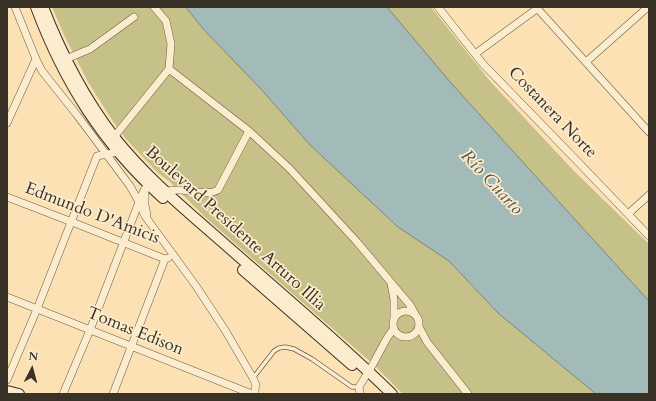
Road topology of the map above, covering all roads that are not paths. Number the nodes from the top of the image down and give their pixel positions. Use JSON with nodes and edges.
{"nodes":[{"id":1,"x":15,"y":7,"type":"edge"},
{"id":2,"x":36,"y":7,"type":"edge"},
{"id":3,"x":43,"y":7,"type":"edge"},
{"id":4,"x":154,"y":7,"type":"edge"},
{"id":5,"x":438,"y":7,"type":"edge"},
{"id":6,"x":648,"y":7,"type":"edge"},
{"id":7,"x":537,"y":8,"type":"edge"},
{"id":8,"x":134,"y":17,"type":"dead end"},
{"id":9,"x":475,"y":54,"type":"junction"},
{"id":10,"x":36,"y":59,"type":"junction"},
{"id":11,"x":66,"y":59,"type":"junction"},
{"id":12,"x":586,"y":62,"type":"junction"},
{"id":13,"x":169,"y":69,"type":"junction"},
{"id":14,"x":7,"y":123,"type":"edge"},
{"id":15,"x":249,"y":131,"type":"junction"},
{"id":16,"x":649,"y":132,"type":"edge"},
{"id":17,"x":114,"y":137,"type":"junction"},
{"id":18,"x":120,"y":150,"type":"junction"},
{"id":19,"x":106,"y":155,"type":"junction"},
{"id":20,"x":147,"y":187,"type":"junction"},
{"id":21,"x":161,"y":193,"type":"junction"},
{"id":22,"x":649,"y":195,"type":"edge"},
{"id":23,"x":7,"y":197,"type":"edge"},
{"id":24,"x":139,"y":202,"type":"junction"},
{"id":25,"x":628,"y":214,"type":"junction"},
{"id":26,"x":72,"y":222,"type":"junction"},
{"id":27,"x":148,"y":222,"type":"junction"},
{"id":28,"x":649,"y":236,"type":"edge"},
{"id":29,"x":124,"y":243,"type":"junction"},
{"id":30,"x":174,"y":256,"type":"junction"},
{"id":31,"x":165,"y":259,"type":"junction"},
{"id":32,"x":391,"y":283,"type":"junction"},
{"id":33,"x":7,"y":297,"type":"edge"},
{"id":34,"x":37,"y":309,"type":"junction"},
{"id":35,"x":415,"y":314,"type":"junction"},
{"id":36,"x":394,"y":318,"type":"junction"},
{"id":37,"x":394,"y":328,"type":"junction"},
{"id":38,"x":90,"y":330,"type":"junction"},
{"id":39,"x":417,"y":330,"type":"junction"},
{"id":40,"x":403,"y":336,"type":"junction"},
{"id":41,"x":387,"y":338,"type":"junction"},
{"id":42,"x":131,"y":346,"type":"junction"},
{"id":43,"x":367,"y":374,"type":"junction"},
{"id":44,"x":253,"y":378,"type":"junction"},
{"id":45,"x":7,"y":380,"type":"edge"},
{"id":46,"x":359,"y":390,"type":"edge"},
{"id":47,"x":7,"y":391,"type":"edge"},
{"id":48,"x":18,"y":394,"type":"edge"},
{"id":49,"x":63,"y":394,"type":"edge"},
{"id":50,"x":113,"y":394,"type":"edge"},
{"id":51,"x":253,"y":394,"type":"edge"},
{"id":52,"x":382,"y":394,"type":"edge"},
{"id":53,"x":392,"y":394,"type":"edge"},
{"id":54,"x":468,"y":394,"type":"edge"}],
"edges":[{"from":1,"to":10,"type":"street"},
{"from":2,"to":18,"type":"main road","name":"Boulevard Presidente Arturo Illia"},
{"from":3,"to":11,"type":"main road","name":"Boulevard Presidente Arturo Illia"},
{"from":4,"to":13,"type":"street"},
{"from":5,"to":9,"type":"street","name":"Costanera Norte"},
{"from":6,"to":12,"type":"street"},
{"from":7,"to":9,"type":"street"},
{"from":7,"to":12,"type":"street"},
{"from":8,"to":11,"type":"street"},
{"from":9,"to":25,"type":"street","name":"Costanera Norte"},
{"from":10,"to":14,"type":"street"},
{"from":10,"to":19,"type":"street"},
{"from":11,"to":17,"type":"main road","name":"Boulevard Presidente Arturo Illia"},
{"from":12,"to":16,"type":"street"},
{"from":13,"to":15,"type":"street"},
{"from":13,"to":17,"type":"street"},
{"from":15,"to":21,"type":"street"},
{"from":15,"to":32,"type":"street"},
{"from":17,"to":18,"type":"main road","name":"Boulevard Presidente Arturo Illia"},
{"from":18,"to":19,"type":"street"},
{"from":18,"to":20,"type":"main road","name":"Boulevard Presidente Arturo Illia"},
{"from":18,"to":21,"type":"main road","name":"Boulevard Presidente Arturo Illia"},
{"from":19,"to":24,"type":"street"},
{"from":19,"to":26,"type":"street"},
{"from":20,"to":21,"type":"main road","name":"Boulevard Presidente Arturo Illia"},
{"from":20,"to":24,"type":"street"},
{"from":20,"to":27,"type":"street"},
{"from":21,"to":43,"type":"main road","name":"Boulevard Presidente Arturo Illia"},
{"from":22,"to":25,"type":"street"},
{"from":23,"to":26,"type":"street","name":"Edmundo D'Amicis"},
{"from":24,"to":27,"type":"street"},
{"from":24,"to":29,"type":"street"},
{"from":25,"to":28,"type":"street","name":"Costanera Norte"},
{"from":26,"to":29,"type":"street","name":"Edmundo D'Amicis"},
{"from":26,"to":34,"type":"street"},
{"from":27,"to":30,"type":"street"},
{"from":29,"to":31,"type":"street","name":"Edmundo D'Amicis"},
{"from":29,"to":38,"type":"street"},
{"from":30,"to":31,"type":"street"},
{"from":30,"to":44,"type":"street"},
{"from":31,"to":42,"type":"street"},
{"from":32,"to":35,"type":"street"},
{"from":32,"to":36,"type":"street"},
{"from":33,"to":34,"type":"street","name":"Tomas Edison"},
{"from":34,"to":38,"type":"street","name":"Tomas Edison"},
{"from":34,"to":45,"type":"street"},
{"from":35,"to":36,"type":"street"},
{"from":35,"to":39,"type":"street"},
{"from":36,"to":37,"type":"street"},
{"from":37,"to":40,"type":"street"},
{"from":37,"to":41,"type":"street"},
{"from":38,"to":42,"type":"street","name":"Tomas Edison"},
{"from":38,"to":49,"type":"street"},
{"from":39,"to":40,"type":"street"},
{"from":39,"to":54,"type":"street"},
{"from":40,"to":41,"type":"street"},
{"from":41,"to":43,"type":"street"},
{"from":42,"to":50,"type":"street"},
{"from":42,"to":51,"type":"street","name":"Tomas Edison"},
{"from":43,"to":46,"type":"street"},
{"from":43,"to":52,"type":"main road","name":"Boulevard Presidente Arturo Illia"},
{"from":43,"to":53,"type":"main road","name":"Boulevard Presidente Arturo Illia"},
{"from":44,"to":46,"type":"lane"},
{"from":44,"to":51,"type":"street"},
{"from":47,"to":48,"type":"main road"}]}
